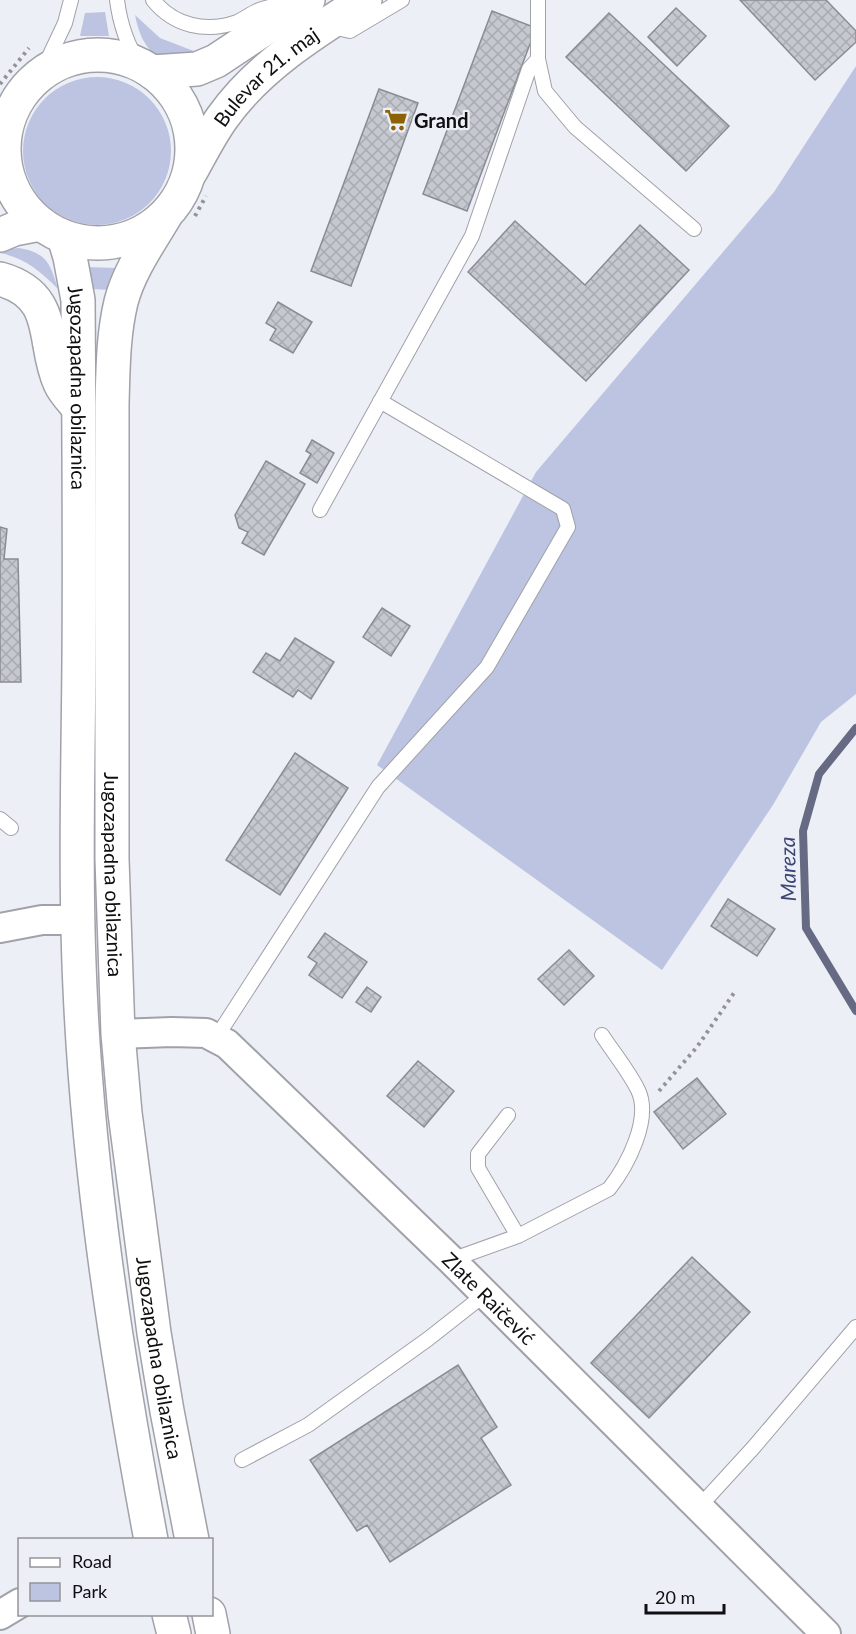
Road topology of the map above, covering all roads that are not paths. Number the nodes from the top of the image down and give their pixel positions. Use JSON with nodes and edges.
{"nodes":[{"id":1,"x":71,"y":0,"type":"edge"},
{"id":2,"x":117,"y":0,"type":"edge"},
{"id":3,"x":153,"y":0,"type":"edge"},
{"id":4,"x":298,"y":0,"type":"edge"},
{"id":5,"x":365,"y":0,"type":"edge"},
{"id":6,"x":402,"y":0,"type":"edge"},
{"id":7,"x":538,"y":0,"type":"edge"},
{"id":8,"x":316,"y":13,"type":"edge"},
{"id":9,"x":537,"y":59,"type":"junction"},
{"id":10,"x":146,"y":69,"type":"junction"},
{"id":11,"x":41,"y":74,"type":"junction"},
{"id":12,"x":2,"y":140,"type":"edge"},
{"id":13,"x":199,"y":180,"type":"junction"},
{"id":14,"x":178,"y":219,"type":"junction"},
{"id":15,"x":694,"y":229,"type":"dead end"},
{"id":16,"x":52,"y":231,"type":"junction"},
{"id":17,"x":0,"y":235,"type":"edge"},
{"id":18,"x":0,"y":279,"type":"edge"},
{"id":19,"x":380,"y":402,"type":"junction"},
{"id":20,"x":79,"y":407,"type":"junction"},
{"id":21,"x":320,"y":510,"type":"dead end"},
{"id":22,"x":0,"y":819,"type":"edge"},
{"id":23,"x":11,"y":828,"type":"dead end"},
{"id":24,"x":78,"y":920,"type":"junction"},
{"id":25,"x":0,"y":928,"type":"edge"},
{"id":26,"x":118,"y":1034,"type":"junction"},
{"id":27,"x":602,"y":1035,"type":"dead end"},
{"id":28,"x":216,"y":1038,"type":"junction"},
{"id":29,"x":508,"y":1116,"type":"dead end"},
{"id":30,"x":518,"y":1236,"type":"junction"},
{"id":31,"x":451,"y":1260,"type":"junction"},
{"id":32,"x":484,"y":1295,"type":"junction"},
{"id":33,"x":856,"y":1327,"type":"edge"},
{"id":34,"x":243,"y":1460,"type":"dead end"},
{"id":35,"x":699,"y":1507,"type":"junction"},
{"id":36,"x":151,"y":1538,"type":"edge"},
{"id":37,"x":192,"y":1538,"type":"edge"},
{"id":38,"x":18,"y":1604,"type":"edge"},
{"id":39,"x":0,"y":1615,"type":"edge"},
{"id":40,"x":170,"y":1616,"type":"edge"},
{"id":41,"x":208,"y":1616,"type":"edge"},
{"id":42,"x":174,"y":1634,"type":"edge"},
{"id":43,"x":213,"y":1634,"type":"edge"},
{"id":44,"x":826,"y":1634,"type":"edge"}],
"edges":[{"from":1,"to":11,"type":"lane"},
{"from":2,"to":10,"type":"lane"},
{"from":3,"to":4,"type":"lane"},
{"from":5,"to":8,"type":"main road","name":"Bulevar 21. maj"},
{"from":6,"to":8,"type":"lane"},
{"from":7,"to":9,"type":"lane"},
{"from":8,"to":10,"type":"main road","name":"Bulevar 21. maj"},
{"from":8,"to":13,"type":"main road","name":"Bulevar 21. maj"},
{"from":9,"to":15,"type":"lane"},
{"from":9,"to":19,"type":"lane"},
{"from":10,"to":11,"type":"main road"},
{"from":10,"to":13,"type":"main road"},
{"from":11,"to":12,"type":"main road"},
{"from":12,"to":16,"type":"main road"},
{"from":13,"to":14,"type":"main road"},
{"from":14,"to":16,"type":"main road"},
{"from":14,"to":26,"type":"main road","name":"Jugozapadna obilaznica"},
{"from":16,"to":17,"type":"main road"},
{"from":16,"to":20,"type":"main road","name":"Jugozapadna obilaznica"},
{"from":18,"to":20,"type":"main road"},
{"from":19,"to":21,"type":"lane"},
{"from":19,"to":28,"type":"lane"},
{"from":20,"to":24,"type":"main road","name":"Jugozapadna obilaznica"},
{"from":22,"to":23,"type":"lane"},
{"from":24,"to":25,"type":"street"},
{"from":24,"to":36,"type":"main road","name":"Jugozapadna obilaznica"},
{"from":26,"to":28,"type":"street","name":"Zlate Raičević"},
{"from":26,"to":37,"type":"main road","name":"Jugozapadna obilaznica"},
{"from":27,"to":30,"type":"lane"},
{"from":28,"to":31,"type":"street","name":"Zlate Raičević"},
{"from":29,"to":30,"type":"lane"},
{"from":30,"to":31,"type":"lane"},
{"from":31,"to":32,"type":"street","name":"Zlate Raičević"},
{"from":32,"to":34,"type":"lane"},
{"from":32,"to":35,"type":"street","name":"Zlate Raičević"},
{"from":33,"to":35,"type":"lane"},
{"from":35,"to":44,"type":"street","name":"Zlate Raičević"},
{"from":38,"to":39,"type":"street"},
{"from":40,"to":42,"type":"main road"},
{"from":41,"to":43,"type":"main road"}]}
